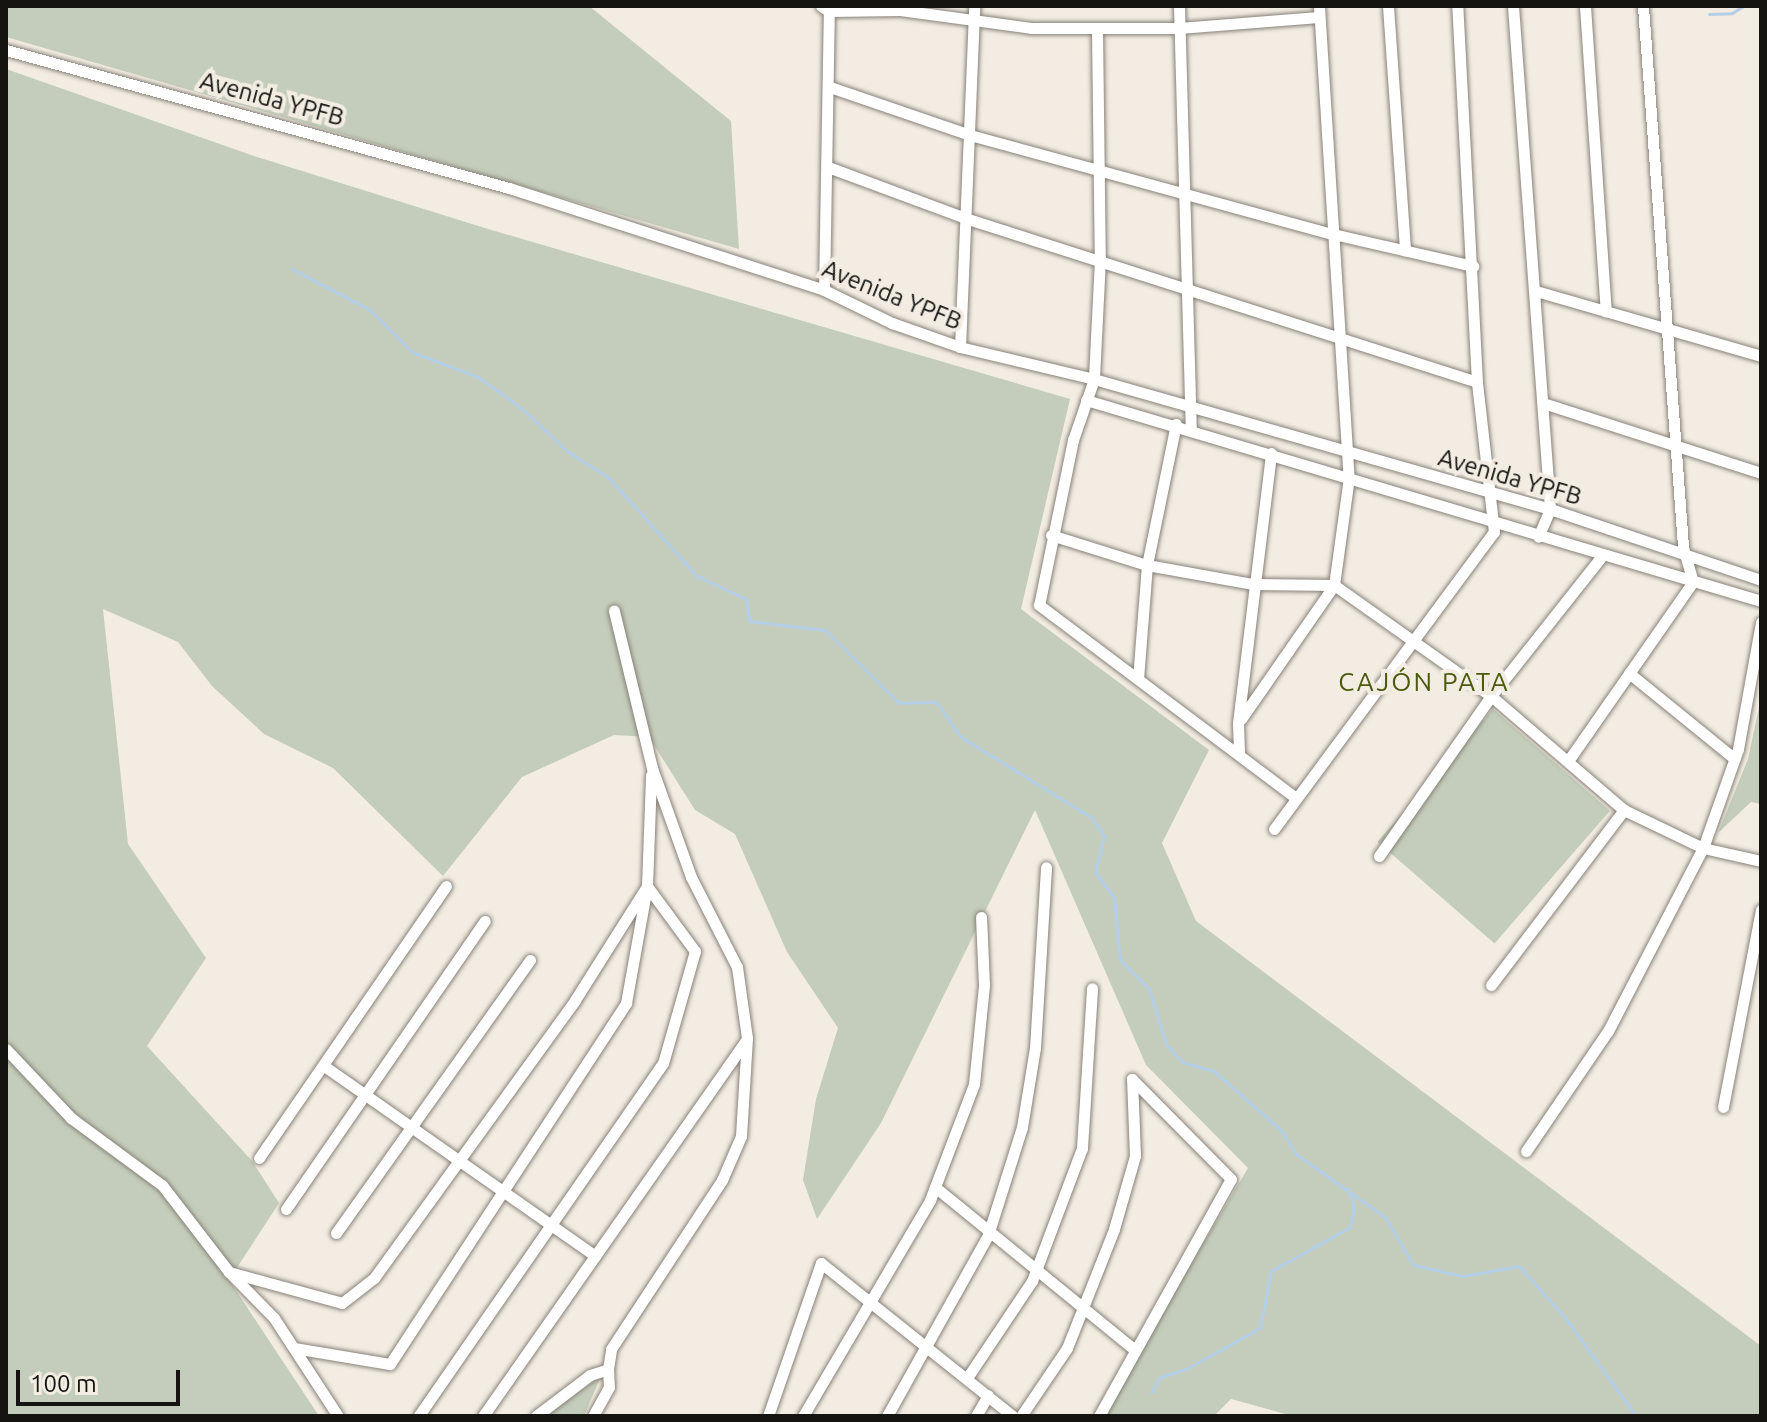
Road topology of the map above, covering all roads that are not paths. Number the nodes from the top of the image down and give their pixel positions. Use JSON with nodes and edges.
{"nodes":[{"id":1,"x":974,"y":6,"type":"edge"},
{"id":2,"x":1179,"y":6,"type":"edge"},
{"id":3,"x":1388,"y":6,"type":"edge"},
{"id":4,"x":1457,"y":6,"type":"edge"},
{"id":5,"x":1513,"y":6,"type":"edge"},
{"id":6,"x":1585,"y":6,"type":"edge"},
{"id":7,"x":1643,"y":6,"type":"edge"},
{"id":8,"x":826,"y":8,"type":"edge"},
{"id":9,"x":898,"y":8,"type":"edge"},
{"id":10,"x":1319,"y":12,"type":"edge"},
{"id":11,"x":974,"y":20,"type":"junction"},
{"id":12,"x":1179,"y":28,"type":"junction"},
{"id":13,"x":1097,"y":29,"type":"junction"},
{"id":14,"x":6,"y":50,"type":"edge"},
{"id":15,"x":830,"y":87,"type":"junction"},
{"id":16,"x":970,"y":135,"type":"junction"},
{"id":17,"x":828,"y":167,"type":"junction"},
{"id":18,"x":1099,"y":169,"type":"junction"},
{"id":19,"x":1182,"y":192,"type":"junction"},
{"id":20,"x":968,"y":219,"type":"junction"},
{"id":21,"x":1333,"y":234,"type":"junction"},
{"id":22,"x":1405,"y":250,"type":"junction"},
{"id":23,"x":1100,"y":259,"type":"junction"},
{"id":24,"x":1473,"y":266,"type":"junction"},
{"id":25,"x":1184,"y":287,"type":"junction"},
{"id":26,"x":824,"y":290,"type":"junction"},
{"id":27,"x":1536,"y":291,"type":"junction"},
{"id":28,"x":1606,"y":311,"type":"junction"},
{"id":29,"x":1667,"y":329,"type":"junction"},
{"id":30,"x":1340,"y":336,"type":"junction"},
{"id":31,"x":960,"y":347,"type":"junction"},
{"id":32,"x":1761,"y":356,"type":"edge"},
{"id":33,"x":1094,"y":379,"type":"junction"},
{"id":34,"x":1477,"y":382,"type":"junction"},
{"id":35,"x":1086,"y":400,"type":"junction"},
{"id":36,"x":1543,"y":403,"type":"junction"},
{"id":37,"x":1190,"y":407,"type":"junction"},
{"id":38,"x":1176,"y":424,"type":"junction"},
{"id":39,"x":1191,"y":428,"type":"junction"},
{"id":40,"x":1676,"y":446,"type":"junction"},
{"id":41,"x":1271,"y":453,"type":"junction"},
{"id":42,"x":1348,"y":453,"type":"junction"},
{"id":43,"x":1761,"y":473,"type":"edge"},
{"id":44,"x":1349,"y":477,"type":"junction"},
{"id":45,"x":1489,"y":494,"type":"junction"},
{"id":46,"x":1550,"y":509,"type":"junction"},
{"id":47,"x":1492,"y":522,"type":"junction"},
{"id":48,"x":1051,"y":535,"type":"junction"},
{"id":49,"x":1538,"y":537,"type":"junction"},
{"id":50,"x":1685,"y":552,"type":"junction"},
{"id":51,"x":1601,"y":557,"type":"junction"},
{"id":52,"x":1147,"y":565,"type":"junction"},
{"id":53,"x":1761,"y":580,"type":"edge"},
{"id":54,"x":1693,"y":582,"type":"junction"},
{"id":55,"x":1253,"y":584,"type":"junction"},
{"id":56,"x":1334,"y":585,"type":"junction"},
{"id":57,"x":1761,"y":601,"type":"edge"},
{"id":58,"x":614,"y":611,"type":"dead end"},
{"id":59,"x":1761,"y":622,"type":"edge"},
{"id":60,"x":1414,"y":643,"type":"junction"},
{"id":61,"x":1629,"y":673,"type":"junction"},
{"id":62,"x":1138,"y":679,"type":"junction"},
{"id":63,"x":1491,"y":696,"type":"junction"},
{"id":64,"x":1238,"y":723,"type":"junction"},
{"id":65,"x":1239,"y":752,"type":"junction"},
{"id":66,"x":1735,"y":759,"type":"junction"},
{"id":67,"x":1568,"y":761,"type":"junction"},
{"id":68,"x":652,"y":768,"type":"junction"},
{"id":69,"x":1296,"y":798,"type":"junction"},
{"id":70,"x":1624,"y":810,"type":"junction"},
{"id":71,"x":1274,"y":829,"type":"dead end"},
{"id":72,"x":1703,"y":848,"type":"junction"},
{"id":73,"x":1379,"y":856,"type":"dead end"},
{"id":74,"x":1761,"y":861,"type":"edge"},
{"id":75,"x":1046,"y":867,"type":"dead end"},
{"id":76,"x":446,"y":886,"type":"dead end"},
{"id":77,"x":647,"y":886,"type":"junction"},
{"id":78,"x":1761,"y":910,"type":"edge"},
{"id":79,"x":981,"y":917,"type":"dead end"},
{"id":80,"x":485,"y":921,"type":"dead end"},
{"id":81,"x":530,"y":960,"type":"dead end"},
{"id":82,"x":1756,"y":969,"type":"edge"},
{"id":83,"x":1491,"y":985,"type":"dead end"},
{"id":84,"x":1092,"y":988,"type":"dead end"},
{"id":85,"x":747,"y":1038,"type":"junction"},
{"id":86,"x":6,"y":1049,"type":"edge"},
{"id":87,"x":324,"y":1066,"type":"junction"},
{"id":88,"x":367,"y":1096,"type":"junction"},
{"id":89,"x":1723,"y":1107,"type":"dead end"},
{"id":90,"x":409,"y":1126,"type":"junction"},
{"id":91,"x":1526,"y":1151,"type":"dead end"},
{"id":92,"x":259,"y":1158,"type":"dead end"},
{"id":93,"x":457,"y":1159,"type":"junction"},
{"id":94,"x":935,"y":1187,"type":"junction"},
{"id":95,"x":503,"y":1191,"type":"junction"},
{"id":96,"x":286,"y":1209,"type":"dead end"},
{"id":97,"x":551,"y":1225,"type":"junction"},
{"id":98,"x":989,"y":1231,"type":"junction"},
{"id":99,"x":336,"y":1233,"type":"dead end"},
{"id":100,"x":595,"y":1256,"type":"junction"},
{"id":101,"x":1036,"y":1269,"type":"junction"},
{"id":102,"x":229,"y":1272,"type":"junction"},
{"id":103,"x":870,"y":1302,"type":"junction"},
{"id":104,"x":1083,"y":1308,"type":"junction"},
{"id":105,"x":927,"y":1346,"type":"junction"},
{"id":106,"x":294,"y":1348,"type":"junction"},
{"id":107,"x":1135,"y":1350,"type":"junction"},
{"id":108,"x":608,"y":1369,"type":"junction"},
{"id":109,"x":967,"y":1378,"type":"junction"},
{"id":110,"x":988,"y":1395,"type":"junction"},
{"id":111,"x":338,"y":1416,"type":"edge"},
{"id":112,"x":419,"y":1416,"type":"edge"},
{"id":113,"x":483,"y":1416,"type":"edge"},
{"id":114,"x":536,"y":1416,"type":"edge"},
{"id":115,"x":593,"y":1416,"type":"edge"},
{"id":116,"x":768,"y":1416,"type":"edge"},
{"id":117,"x":803,"y":1416,"type":"edge"},
{"id":118,"x":887,"y":1416,"type":"edge"},
{"id":119,"x":976,"y":1416,"type":"edge"},
{"id":120,"x":1013,"y":1416,"type":"edge"},
{"id":121,"x":1021,"y":1416,"type":"edge"},
{"id":122,"x":1099,"y":1416,"type":"edge"}],
"edges":[{"from":1,"to":11,"type":"street"},
{"from":2,"to":12,"type":"street"},
{"from":3,"to":22,"type":"street"},
{"from":4,"to":24,"type":"street"},
{"from":5,"to":27,"type":"street"},
{"from":6,"to":28,"type":"street"},
{"from":7,"to":29,"type":"street"},
{"from":8,"to":9,"type":"street"},
{"from":8,"to":15,"type":"street"},
{"from":9,"to":11,"type":"street"},
{"from":10,"to":12,"type":"street"},
{"from":10,"to":21,"type":"street"},
{"from":11,"to":13,"type":"street"},
{"from":11,"to":16,"type":"street"},
{"from":12,"to":13,"type":"street"},
{"from":12,"to":19,"type":"street"},
{"from":13,"to":18,"type":"street"},
{"from":14,"to":26,"type":"street","name":"Avenida YPFB"},
{"from":15,"to":16,"type":"street"},
{"from":15,"to":17,"type":"street"},
{"from":16,"to":18,"type":"street"},
{"from":16,"to":20,"type":"street"},
{"from":17,"to":20,"type":"street"},
{"from":17,"to":26,"type":"street"},
{"from":18,"to":19,"type":"street"},
{"from":18,"to":23,"type":"street"},
{"from":19,"to":21,"type":"street"},
{"from":19,"to":25,"type":"street"},
{"from":20,"to":23,"type":"street"},
{"from":20,"to":31,"type":"street"},
{"from":21,"to":22,"type":"street"},
{"from":21,"to":30,"type":"street"},
{"from":22,"to":24,"type":"street"},
{"from":23,"to":25,"type":"street"},
{"from":23,"to":33,"type":"street"},
{"from":24,"to":34,"type":"street"},
{"from":25,"to":30,"type":"street"},
{"from":25,"to":37,"type":"street"},
{"from":26,"to":31,"type":"street","name":"Avenida YPFB"},
{"from":27,"to":28,"type":"street"},
{"from":27,"to":36,"type":"street"},
{"from":28,"to":29,"type":"street"},
{"from":29,"to":32,"type":"street"},
{"from":29,"to":40,"type":"street"},
{"from":30,"to":34,"type":"street"},
{"from":30,"to":42,"type":"street"},
{"from":31,"to":33,"type":"street","name":"Avenida YPFB"},
{"from":33,"to":35,"type":"street"},
{"from":33,"to":37,"type":"street","name":"Avenida YPFB"},
{"from":34,"to":45,"type":"street"},
{"from":35,"to":38,"type":"street","name":"Avenida YPFB"},
{"from":35,"to":48,"type":"street"},
{"from":36,"to":40,"type":"street"},
{"from":36,"to":46,"type":"street"},
{"from":37,"to":39,"type":"street"},
{"from":37,"to":42,"type":"street","name":"Avenida YPFB"},
{"from":38,"to":39,"type":"street","name":"Avenida YPFB"},
{"from":38,"to":52,"type":"street"},
{"from":39,"to":41,"type":"street","name":"Avenida YPFB"},
{"from":40,"to":43,"type":"street"},
{"from":40,"to":50,"type":"street"},
{"from":41,"to":44,"type":"street","name":"Avenida YPFB"},
{"from":41,"to":55,"type":"street"},
{"from":42,"to":44,"type":"street"},
{"from":42,"to":45,"type":"street","name":"Avenida YPFB"},
{"from":44,"to":47,"type":"street","name":"Avenida YPFB"},
{"from":44,"to":56,"type":"street"},
{"from":45,"to":46,"type":"street","name":"Avenida YPFB"},
{"from":45,"to":47,"type":"street"},
{"from":46,"to":49,"type":"street"},
{"from":46,"to":50,"type":"street","name":"Avenida YPFB"},
{"from":47,"to":49,"type":"street","name":"Avenida YPFB"},
{"from":47,"to":60,"type":"street"},
{"from":48,"to":52,"type":"street"},
{"from":48,"to":62,"type":"street"},
{"from":49,"to":51,"type":"street","name":"Avenida YPFB"},
{"from":50,"to":53,"type":"street","name":"Avenida YPFB"},
{"from":50,"to":54,"type":"street"},
{"from":51,"to":54,"type":"street","name":"Avenida YPFB"},
{"from":51,"to":63,"type":"street"},
{"from":52,"to":55,"type":"street"},
{"from":52,"to":62,"type":"street"},
{"from":54,"to":57,"type":"street","name":"Avenida YPFB"},
{"from":54,"to":61,"type":"street"},
{"from":55,"to":56,"type":"street"},
{"from":55,"to":64,"type":"street"},
{"from":56,"to":60,"type":"street"},
{"from":56,"to":64,"type":"street"},
{"from":58,"to":68,"type":"street"},
{"from":59,"to":66,"type":"street"},
{"from":60,"to":63,"type":"street"},
{"from":60,"to":69,"type":"street"},
{"from":61,"to":66,"type":"street"},
{"from":61,"to":67,"type":"street"},
{"from":62,"to":65,"type":"street"},
{"from":63,"to":67,"type":"street"},
{"from":63,"to":73,"type":"street"},
{"from":64,"to":65,"type":"street"},
{"from":65,"to":69,"type":"street"},
{"from":66,"to":72,"type":"street"},
{"from":67,"to":70,"type":"street"},
{"from":68,"to":77,"type":"street"},
{"from":68,"to":85,"type":"street"},
{"from":69,"to":71,"type":"street"},
{"from":70,"to":72,"type":"street"},
{"from":70,"to":83,"type":"street"},
{"from":72,"to":74,"type":"street"},
{"from":72,"to":91,"type":"street"},
{"from":75,"to":98,"type":"street"},
{"from":76,"to":87,"type":"street"},
{"from":77,"to":93,"type":"street"},
{"from":77,"to":95,"type":"street"},
{"from":77,"to":97,"type":"street"},
{"from":78,"to":82,"type":"street"},
{"from":79,"to":94,"type":"street"},
{"from":80,"to":88,"type":"street"},
{"from":81,"to":90,"type":"street"},
{"from":82,"to":89,"type":"street"},
{"from":84,"to":101,"type":"street"},
{"from":85,"to":100,"type":"street"},
{"from":85,"to":108,"type":"street"},
{"from":86,"to":102,"type":"street"},
{"from":87,"to":88,"type":"street"},
{"from":87,"to":92,"type":"street"},
{"from":88,"to":90,"type":"street"},
{"from":88,"to":96,"type":"street"},
{"from":90,"to":93,"type":"street"},
{"from":90,"to":99,"type":"street"},
{"from":93,"to":95,"type":"street"},
{"from":93,"to":102,"type":"street"},
{"from":94,"to":98,"type":"street"},
{"from":94,"to":103,"type":"street"},
{"from":95,"to":97,"type":"street"},
{"from":95,"to":106,"type":"street"},
{"from":97,"to":100,"type":"street"},
{"from":97,"to":112,"type":"street"},
{"from":98,"to":101,"type":"street"},
{"from":98,"to":105,"type":"street"},
{"from":100,"to":113,"type":"street"},
{"from":101,"to":104,"type":"street"},
{"from":101,"to":109,"type":"street"},
{"from":102,"to":106,"type":"street"},
{"from":103,"to":105,"type":"street"},
{"from":103,"to":116,"type":"street"},
{"from":103,"to":117,"type":"street"},
{"from":104,"to":107,"type":"street"},
{"from":104,"to":107,"type":"street"},
{"from":104,"to":121,"type":"street"},
{"from":105,"to":109,"type":"street"},
{"from":105,"to":118,"type":"street"},
{"from":106,"to":111,"type":"street"},
{"from":107,"to":122,"type":"street"},
{"from":108,"to":114,"type":"street"},
{"from":108,"to":115,"type":"street"},
{"from":109,"to":110,"type":"street"},
{"from":110,"to":119,"type":"street"},
{"from":110,"to":120,"type":"street"}]}
